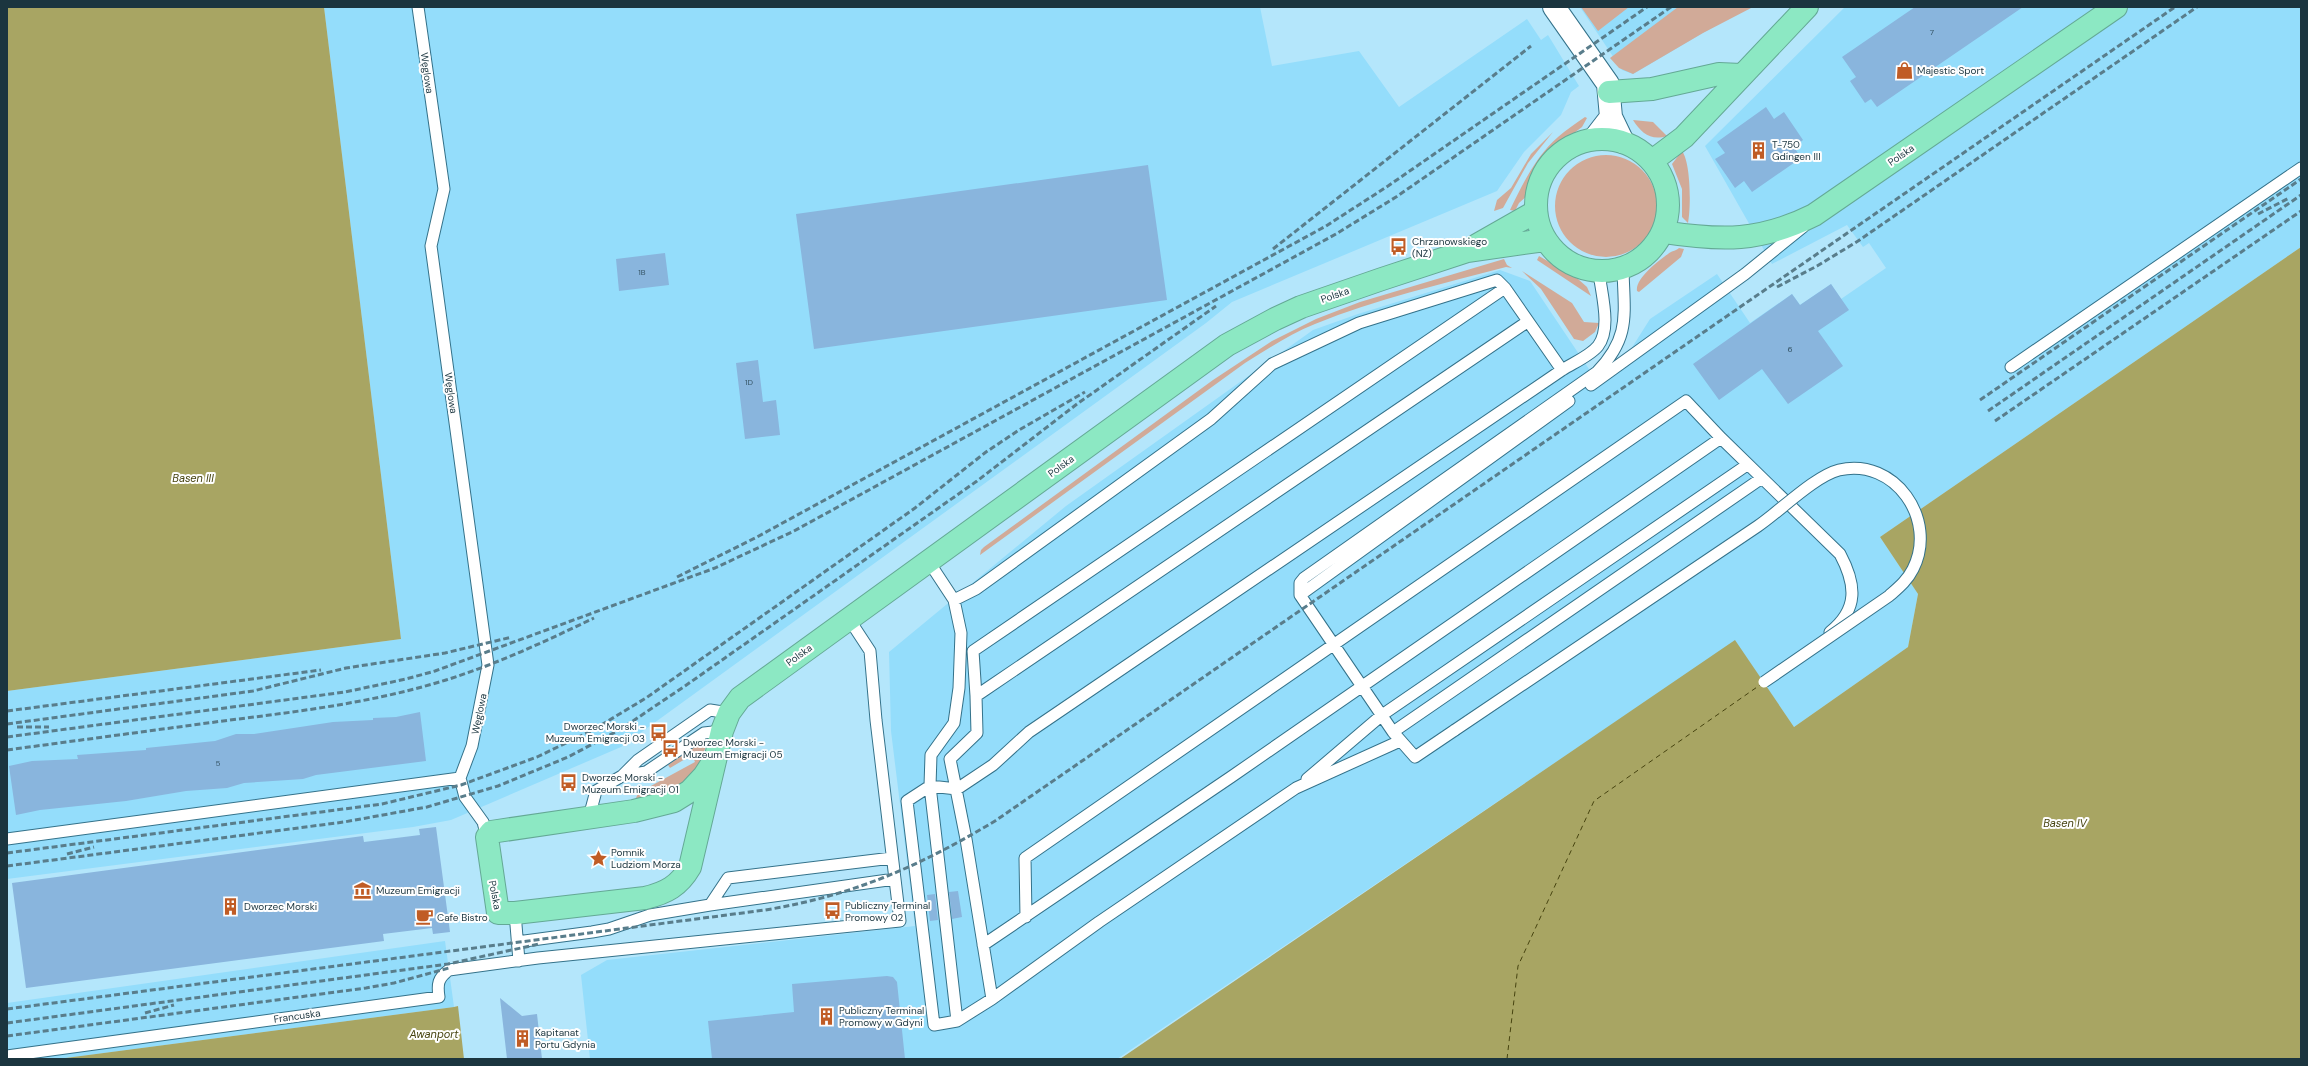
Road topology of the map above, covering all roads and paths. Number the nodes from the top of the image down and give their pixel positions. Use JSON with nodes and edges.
{"nodes":[{"id":1,"x":418,"y":7,"type":"edge"},
{"id":2,"x":1554,"y":7,"type":"edge"},
{"id":3,"x":1807,"y":7,"type":"edge"},
{"id":4,"x":2116,"y":7,"type":"edge"},
{"id":5,"x":1741,"y":75,"type":"junction"},
{"id":6,"x":1609,"y":92,"type":"junction"},
{"id":7,"x":1611,"y":117,"type":"junction"},
{"id":8,"x":1594,"y":138,"type":"junction"},
{"id":9,"x":1623,"y":142,"type":"junction"},
{"id":10,"x":1652,"y":161,"type":"junction"},
{"id":11,"x":2301,"y":168,"type":"edge"},
{"id":12,"x":1830,"y":204,"type":"junction"},
{"id":13,"x":1535,"y":212,"type":"junction"},
{"id":14,"x":1663,"y":232,"type":"junction"},
{"id":15,"x":1545,"y":240,"type":"junction"},
{"id":16,"x":1466,"y":251,"type":"junction"},
{"id":17,"x":1623,"y":269,"type":"junction"},
{"id":18,"x":1599,"y":272,"type":"junction"},
{"id":19,"x":1505,"y":288,"type":"junction"},
{"id":20,"x":1527,"y":322,"type":"junction"},
{"id":21,"x":2011,"y":367,"type":"dead end"},
{"id":22,"x":1562,"y":370,"type":"junction"},
{"id":23,"x":1721,"y":438,"type":"junction"},
{"id":24,"x":1747,"y":465,"type":"junction"},
{"id":25,"x":1762,"y":478,"type":"junction"},
{"id":26,"x":929,"y":562,"type":"junction"},
{"id":27,"x":1300,"y":595,"type":"junction"},
{"id":28,"x":954,"y":600,"type":"junction"},
{"id":29,"x":849,"y":619,"type":"junction"},
{"id":30,"x":1334,"y":646,"type":"junction"},
{"id":31,"x":1362,"y":686,"type":"junction"},
{"id":32,"x":976,"y":696,"type":"junction"},
{"id":33,"x":1382,"y":715,"type":"junction"},
{"id":34,"x":726,"y":722,"type":"junction"},
{"id":35,"x":1393,"y":732,"type":"junction"},
{"id":36,"x":1400,"y":741,"type":"junction"},
{"id":37,"x":715,"y":758,"type":"junction"},
{"id":38,"x":622,"y":776,"type":"junction"},
{"id":39,"x":460,"y":778,"type":"junction"},
{"id":40,"x":930,"y":786,"type":"junction"},
{"id":41,"x":1296,"y":788,"type":"junction"},
{"id":42,"x":957,"y":789,"type":"junction"},
{"id":43,"x":590,"y":817,"type":"junction"},
{"id":44,"x":487,"y":837,"type":"junction"},
{"id":45,"x":7,"y":839,"type":"edge"},
{"id":46,"x":892,"y":858,"type":"junction"},
{"id":47,"x":895,"y":879,"type":"junction"},
{"id":48,"x":610,"y":902,"type":"junction"},
{"id":49,"x":710,"y":905,"type":"junction"},
{"id":50,"x":515,"y":913,"type":"junction"},
{"id":51,"x":650,"y":915,"type":"junction"},
{"id":52,"x":1026,"y":916,"type":"junction"},
{"id":53,"x":517,"y":942,"type":"junction"},
{"id":54,"x":983,"y":945,"type":"junction"},
{"id":55,"x":519,"y":961,"type":"junction"},
{"id":56,"x":992,"y":999,"type":"junction"},
{"id":57,"x":957,"y":1020,"type":"junction"},
{"id":58,"x":7,"y":1056,"type":"edge"}],
"edges":[{"from":1,"to":39,"type":"lane","name":"Węglowa"},
{"from":2,"to":6,"type":"street"},
{"from":3,"to":5,"type":"highway"},
{"from":4,"to":12,"type":"highway","name":"Polska"},
{"from":5,"to":6,"type":"highway"},
{"from":5,"to":10,"type":"highway"},
{"from":6,"to":7,"type":"street"},
{"from":7,"to":8,"type":"street"},
{"from":7,"to":9,"type":"street"},
{"from":8,"to":9,"type":"highway"},
{"from":8,"to":13,"type":"highway"},
{"from":9,"to":10,"type":"highway"},
{"from":10,"to":14,"type":"highway"},
{"from":11,"to":21,"type":"lane"},
{"from":12,"to":14,"type":"highway","name":"Polska"},
{"from":12,"to":27,"type":"lane"},
{"from":13,"to":15,"type":"highway"},
{"from":13,"to":16,"type":"highway","name":"Polska"},
{"from":14,"to":17,"type":"highway"},
{"from":15,"to":16,"type":"highway","name":"Polska"},
{"from":15,"to":18,"type":"highway"},
{"from":16,"to":26,"type":"highway","name":"Polska"},
{"from":17,"to":18,"type":"highway"},
{"from":17,"to":27,"type":"lane"},
{"from":18,"to":22,"type":"lane"},
{"from":19,"to":20,"type":"lane"},
{"from":19,"to":28,"type":"lane"},
{"from":19,"to":32,"type":"lane"},
{"from":20,"to":22,"type":"lane"},
{"from":20,"to":32,"type":"lane"},
{"from":22,"to":42,"type":"lane"},
{"from":23,"to":24,"type":"lane"},
{"from":23,"to":30,"type":"lane"},
{"from":23,"to":31,"type":"lane"},
{"from":24,"to":25,"type":"lane"},
{"from":24,"to":33,"type":"lane"},
{"from":25,"to":35,"type":"lane"},
{"from":25,"to":36,"type":"lane","bridge":true},
{"from":26,"to":28,"type":"lane"},
{"from":26,"to":29,"type":"highway","name":"Polska"},
{"from":27,"to":30,"type":"lane"},
{"from":28,"to":40,"type":"lane"},
{"from":29,"to":34,"type":"highway","name":"Polska"},
{"from":29,"to":46,"type":"lane"},
{"from":30,"to":31,"type":"lane"},
{"from":30,"to":52,"type":"lane"},
{"from":31,"to":33,"type":"lane"},
{"from":31,"to":52,"type":"lane"},
{"from":32,"to":42,"type":"lane"},
{"from":33,"to":35,"type":"lane"},
{"from":33,"to":41,"type":"lane"},
{"from":34,"to":37,"type":"highway","name":"Polska"},
{"from":34,"to":38,"type":"lane"},
{"from":34,"to":38,"type":"lane"},
{"from":35,"to":36,"type":"lane"},
{"from":36,"to":41,"type":"lane"},
{"from":37,"to":43,"type":"highway","name":"Polska"},
{"from":37,"to":48,"type":"highway","name":"Polska"},
{"from":38,"to":43,"type":"lane"},
{"from":39,"to":44,"type":"lane"},
{"from":39,"to":45,"type":"lane"},
{"from":40,"to":42,"type":"lane"},
{"from":40,"to":57,"type":"lane"},
{"from":40,"to":57,"type":"lane"},
{"from":41,"to":56,"type":"lane"},
{"from":42,"to":54,"type":"lane"},
{"from":43,"to":44,"type":"highway","name":"Polska"},
{"from":44,"to":50,"type":"highway","name":"Polska"},
{"from":46,"to":47,"type":"lane"},
{"from":46,"to":49,"type":"lane"},
{"from":47,"to":49,"type":"lane"},
{"from":47,"to":55,"type":"lane"},
{"from":48,"to":50,"type":"highway","name":"Polska"},
{"from":48,"to":51,"type":"lane"},
{"from":49,"to":51,"type":"lane"},
{"from":50,"to":53,"type":"lane"},
{"from":51,"to":53,"type":"lane"},
{"from":52,"to":54,"type":"lane"},
{"from":53,"to":55,"type":"lane"},
{"from":54,"to":56,"type":"lane"},
{"from":55,"to":58,"type":"lane","name":"Francuska"},
{"from":56,"to":57,"type":"lane"}]}
